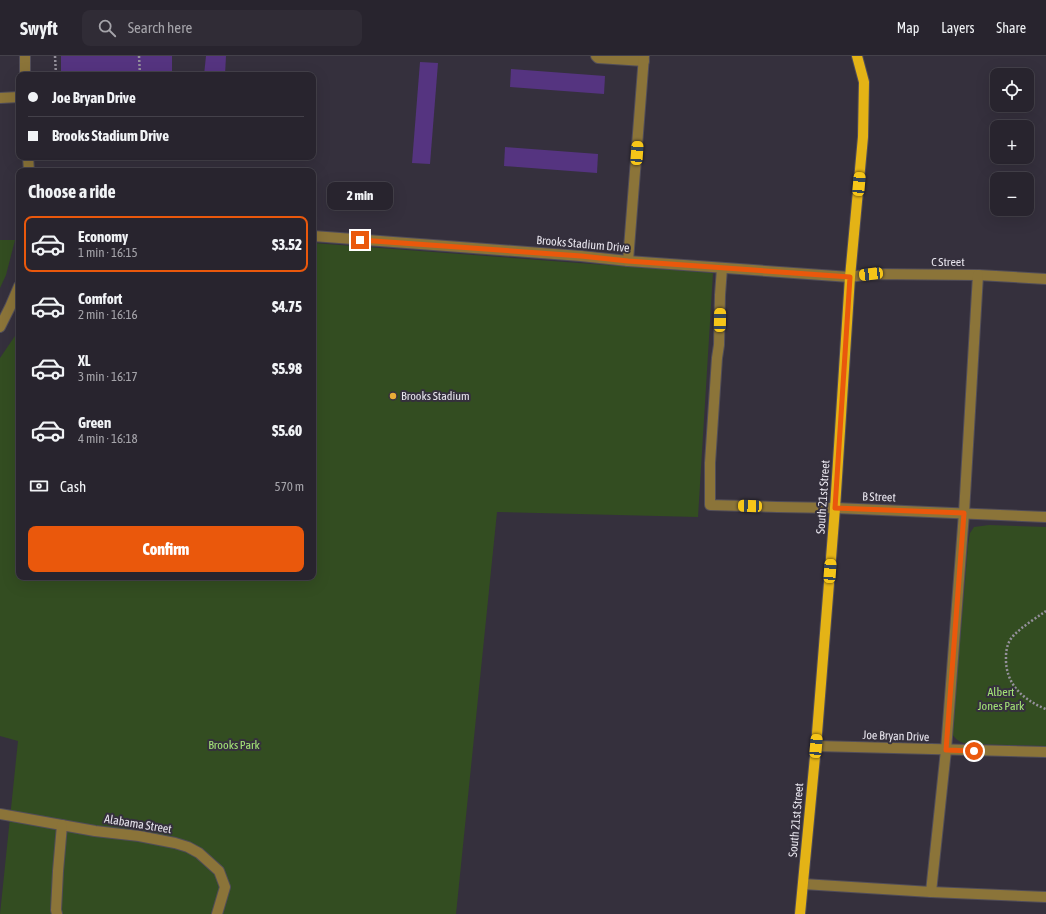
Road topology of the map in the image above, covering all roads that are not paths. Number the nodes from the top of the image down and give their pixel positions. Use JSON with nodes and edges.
{"nodes":[{"id":1,"x":25,"y":56,"type":"edge"},
{"id":2,"x":596,"y":56,"type":"edge"},
{"id":3,"x":857,"y":56,"type":"edge"},
{"id":4,"x":644,"y":58,"type":"edge"},
{"id":5,"x":25,"y":72,"type":"edge"},
{"id":6,"x":0,"y":98,"type":"edge"},
{"id":7,"x":16,"y":98,"type":"edge"},
{"id":8,"x":316,"y":236,"type":"edge"},
{"id":9,"x":628,"y":261,"type":"junction"},
{"id":10,"x":722,"y":268,"type":"junction"},
{"id":11,"x":978,"y":275,"type":"junction"},
{"id":12,"x":850,"y":277,"type":"junction"},
{"id":13,"x":1046,"y":279,"type":"edge"},
{"id":14,"x":16,"y":293,"type":"edge"},
{"id":15,"x":0,"y":326,"type":"edge"},
{"id":16,"x":835,"y":508,"type":"junction"},
{"id":17,"x":964,"y":513,"type":"junction"},
{"id":18,"x":1046,"y":516,"type":"edge"},
{"id":19,"x":816,"y":746,"type":"junction"},
{"id":20,"x":946,"y":750,"type":"junction"},
{"id":21,"x":1046,"y":752,"type":"edge"},
{"id":22,"x":0,"y":814,"type":"edge"},
{"id":23,"x":62,"y":825,"type":"junction"},
{"id":24,"x":803,"y":884,"type":"junction"},
{"id":25,"x":931,"y":892,"type":"junction"},
{"id":26,"x":1046,"y":897,"type":"edge"},
{"id":27,"x":57,"y":914,"type":"edge"},
{"id":28,"x":217,"y":914,"type":"edge"},
{"id":29,"x":800,"y":914,"type":"edge"}],
"edges":[{"from":1,"to":5,"type":"street"},
{"from":2,"to":4,"type":"street"},
{"from":3,"to":12,"type":"main road","name":"South 21st Street"},
{"from":4,"to":9,"type":"street"},
{"from":6,"to":7,"type":"street"},
{"from":8,"to":9,"type":"street","name":"Brooks Stadium Drive"},
{"from":9,"to":10,"type":"street","name":"Brooks Stadium Drive"},
{"from":10,"to":12,"type":"street","name":"Brooks Stadium Drive"},
{"from":10,"to":16,"type":"street","name":"B Street"},
{"from":11,"to":12,"type":"street","name":"C Street"},
{"from":11,"to":13,"type":"street","name":"C Street"},
{"from":11,"to":17,"type":"street"},
{"from":12,"to":16,"type":"main road","name":"South 21st Street"},
{"from":14,"to":15,"type":"street"},
{"from":16,"to":17,"type":"street","name":"B Street"},
{"from":16,"to":19,"type":"main road","name":"South 21st Street"},
{"from":17,"to":18,"type":"street","name":"B Street"},
{"from":17,"to":20,"type":"street"},
{"from":19,"to":20,"type":"street","name":"Joe Bryan Drive"},
{"from":19,"to":24,"type":"main road","name":"South 21st Street"},
{"from":20,"to":21,"type":"street","name":"Joe Bryan Drive"},
{"from":20,"to":25,"type":"street"},
{"from":22,"to":23,"type":"street","name":"Alabama Street"},
{"from":23,"to":27,"type":"street"},
{"from":23,"to":28,"type":"street","name":"Alabama Street"},
{"from":24,"to":25,"type":"street"},
{"from":24,"to":29,"type":"main road","name":"South 21st Street"},
{"from":25,"to":26,"type":"street"}]}
